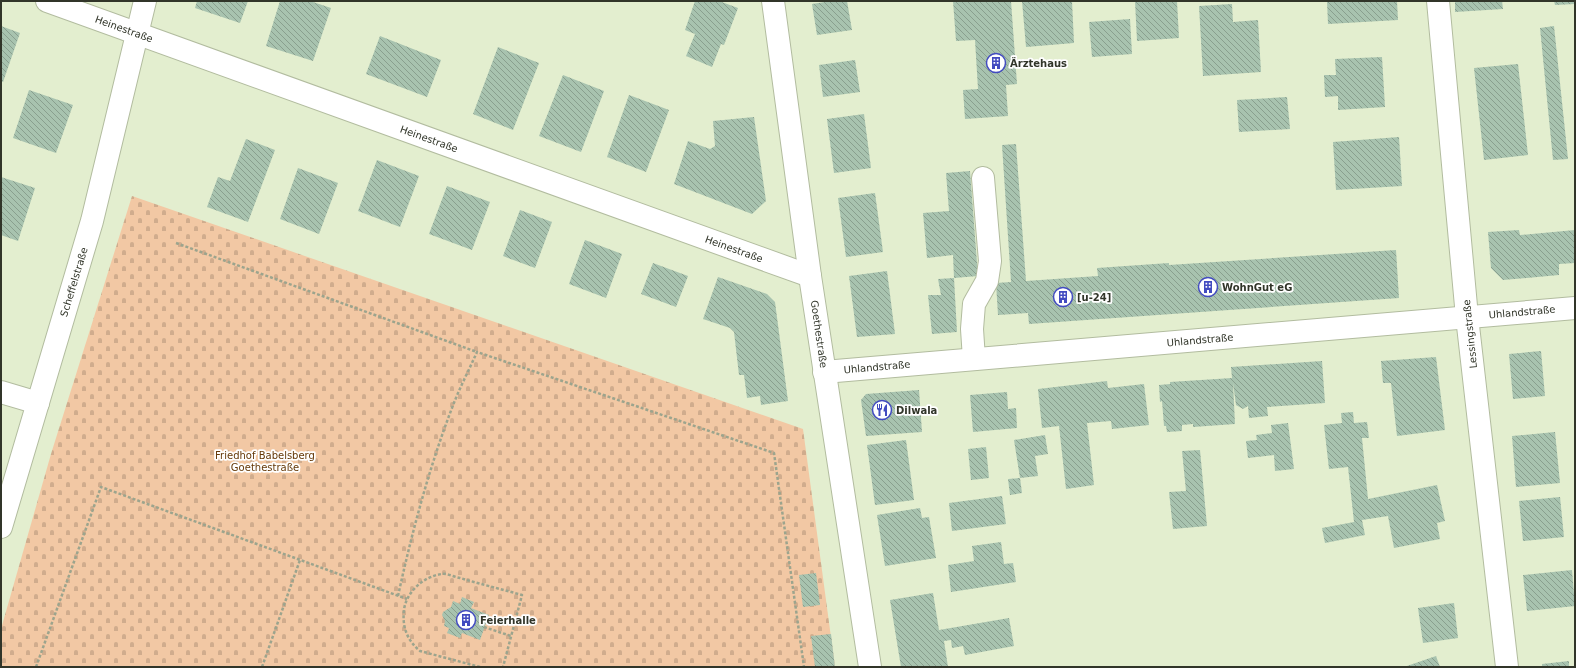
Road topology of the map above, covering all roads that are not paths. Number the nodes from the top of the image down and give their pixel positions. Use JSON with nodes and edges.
{"nodes":[{"id":1,"x":47,"y":1,"type":"edge"},
{"id":2,"x":145,"y":1,"type":"edge"},
{"id":3,"x":773,"y":1,"type":"edge"},
{"id":4,"x":1438,"y":1,"type":"edge"},
{"id":5,"x":138,"y":34,"type":"junction"},
{"id":6,"x":984,"y":178,"type":"dead end"},
{"id":7,"x":810,"y":276,"type":"junction"},
{"id":8,"x":1575,"y":308,"type":"edge"},
{"id":9,"x":1467,"y":317,"type":"junction"},
{"id":10,"x":974,"y":359,"type":"junction"},
{"id":11,"x":824,"y":372,"type":"junction"},
{"id":12,"x":1,"y":392,"type":"edge"},
{"id":13,"x":38,"y":403,"type":"junction"},
{"id":14,"x":1,"y":527,"type":"edge"},
{"id":15,"x":870,"y":667,"type":"edge"},
{"id":16,"x":1508,"y":667,"type":"edge"}],
"edges":[{"from":1,"to":5,"type":"street","name":"Heinestraße"},
{"from":2,"to":5,"type":"street","name":"Scheffelstraße"},
{"from":3,"to":7,"type":"street","name":"Goethestraße"},
{"from":4,"to":9,"type":"street","name":"Lessingstraße"},
{"from":5,"to":7,"type":"street","name":"Heinestraße"},
{"from":5,"to":13,"type":"street","name":"Scheffelstraße"},
{"from":6,"to":10,"type":"street"},
{"from":7,"to":11,"type":"street","name":"Goethestraße"},
{"from":8,"to":9,"type":"street","name":"Uhlandstraße"},
{"from":9,"to":10,"type":"street","name":"Uhlandstraße"},
{"from":9,"to":16,"type":"street","name":"Lessingstraße"},
{"from":10,"to":11,"type":"street","name":"Uhlandstraße"},
{"from":11,"to":15,"type":"street","name":"Goethestraße"},
{"from":12,"to":13,"type":"street"},
{"from":13,"to":14,"type":"street","name":"Scheffelstraße"}]}
